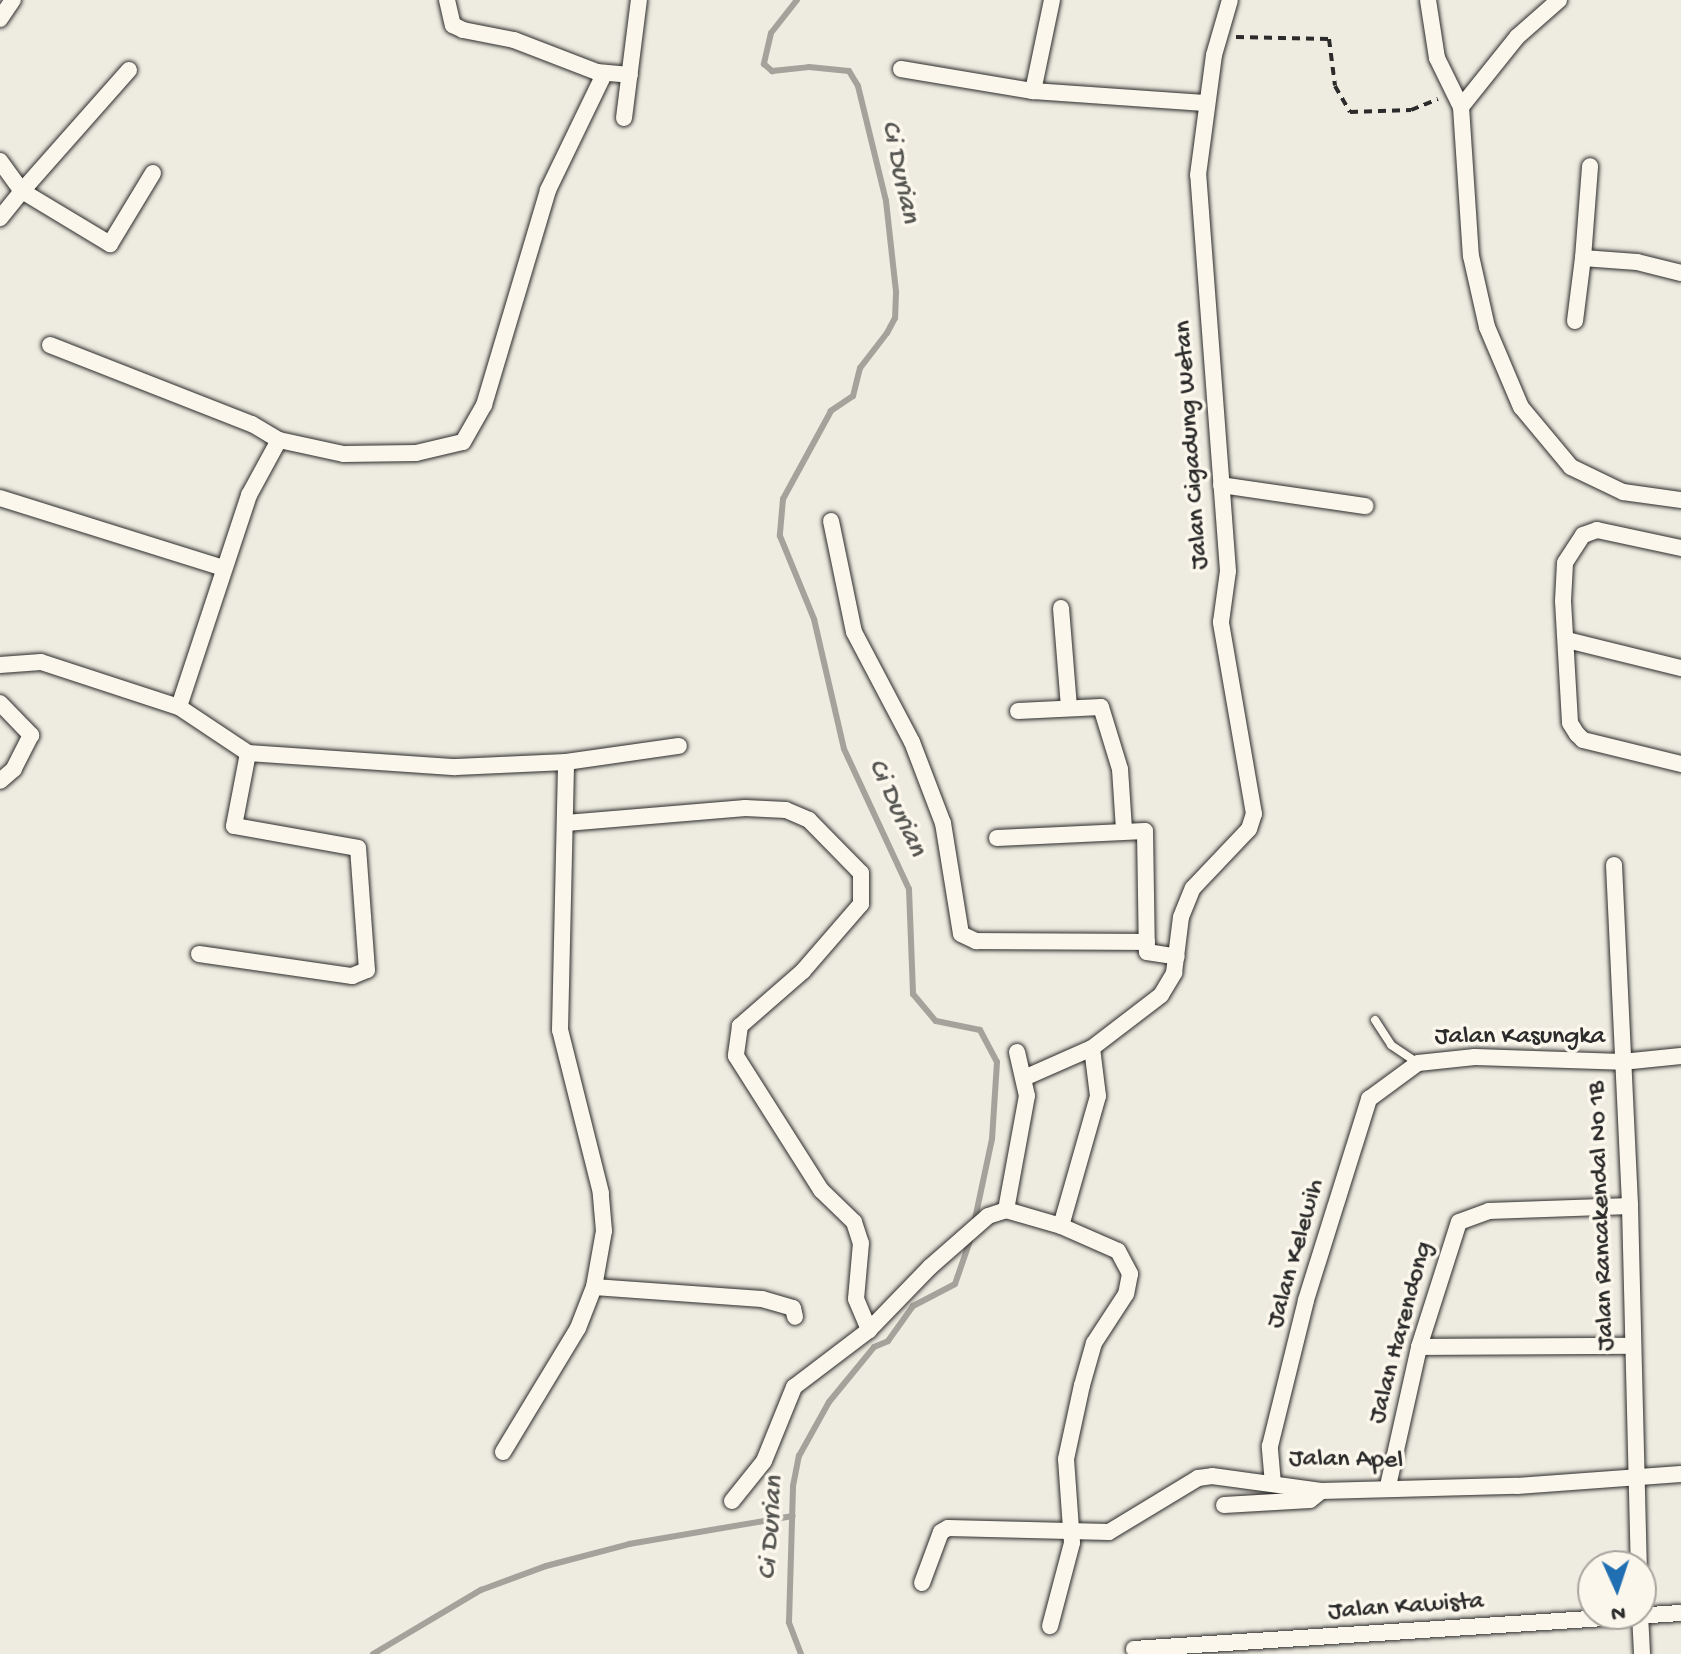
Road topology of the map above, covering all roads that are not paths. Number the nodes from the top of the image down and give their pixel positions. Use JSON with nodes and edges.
{"nodes":[{"id":1,"x":13,"y":0,"type":"edge"},
{"id":2,"x":447,"y":0,"type":"edge"},
{"id":3,"x":639,"y":0,"type":"edge"},
{"id":4,"x":1052,"y":0,"type":"edge"},
{"id":5,"x":1230,"y":0,"type":"edge"},
{"id":6,"x":1428,"y":0,"type":"edge"},
{"id":7,"x":1559,"y":0,"type":"edge"},
{"id":8,"x":0,"y":19,"type":"edge"},
{"id":9,"x":901,"y":69,"type":"dead end"},
{"id":10,"x":129,"y":70,"type":"dead end"},
{"id":11,"x":604,"y":74,"type":"junction"},
{"id":12,"x":630,"y":75,"type":"junction"},
{"id":13,"x":1033,"y":91,"type":"junction"},
{"id":14,"x":1205,"y":103,"type":"junction"},
{"id":15,"x":1461,"y":107,"type":"junction"},
{"id":16,"x":624,"y":118,"type":"dead end"},
{"id":17,"x":0,"y":161,"type":"edge"},
{"id":18,"x":1590,"y":166,"type":"dead end"},
{"id":19,"x":153,"y":173,"type":"dead end"},
{"id":20,"x":22,"y":191,"type":"junction"},
{"id":21,"x":0,"y":218,"type":"edge"},
{"id":22,"x":1583,"y":258,"type":"junction"},
{"id":23,"x":1681,"y":273,"type":"edge"},
{"id":24,"x":1575,"y":321,"type":"dead end"},
{"id":25,"x":50,"y":345,"type":"dead end"},
{"id":26,"x":279,"y":440,"type":"junction"},
{"id":27,"x":1221,"y":485,"type":"junction"},
{"id":28,"x":0,"y":498,"type":"edge"},
{"id":29,"x":1681,"y":500,"type":"edge"},
{"id":30,"x":1365,"y":506,"type":"dead end"},
{"id":31,"x":831,"y":521,"type":"dead end"},
{"id":32,"x":1681,"y":548,"type":"edge"},
{"id":33,"x":223,"y":568,"type":"junction"},
{"id":34,"x":1061,"y":608,"type":"dead end"},
{"id":35,"x":1567,"y":640,"type":"junction"},
{"id":36,"x":0,"y":665,"type":"edge"},
{"id":37,"x":1681,"y":668,"type":"edge"},
{"id":38,"x":0,"y":703,"type":"edge"},
{"id":39,"x":179,"y":707,"type":"junction"},
{"id":40,"x":1069,"y":707,"type":"junction"},
{"id":41,"x":1018,"y":711,"type":"dead end"},
{"id":42,"x":679,"y":746,"type":"dead end"},
{"id":43,"x":248,"y":753,"type":"junction"},
{"id":44,"x":566,"y":762,"type":"junction"},
{"id":45,"x":1681,"y":764,"type":"edge"},
{"id":46,"x":0,"y":781,"type":"edge"},
{"id":47,"x":566,"y":823,"type":"junction"},
{"id":48,"x":1124,"y":829,"type":"junction"},
{"id":49,"x":997,"y":838,"type":"dead end"},
{"id":50,"x":1614,"y":865,"type":"dead end"},
{"id":51,"x":1147,"y":942,"type":"junction"},
{"id":52,"x":199,"y":954,"type":"dead end"},
{"id":53,"x":1177,"y":957,"type":"junction"},
{"id":54,"x":1375,"y":1020,"type":"dead end"},
{"id":55,"x":1092,"y":1048,"type":"junction"},
{"id":56,"x":1017,"y":1052,"type":"dead end"},
{"id":57,"x":1681,"y":1056,"type":"edge"},
{"id":58,"x":1622,"y":1062,"type":"junction"},
{"id":59,"x":1418,"y":1063,"type":"junction"},
{"id":60,"x":1024,"y":1078,"type":"junction"},
{"id":61,"x":1630,"y":1206,"type":"junction"},
{"id":62,"x":1003,"y":1210,"type":"junction"},
{"id":63,"x":1061,"y":1226,"type":"junction"},
{"id":64,"x":594,"y":1287,"type":"junction"},
{"id":65,"x":795,"y":1317,"type":"dead end"},
{"id":66,"x":869,"y":1330,"type":"junction"},
{"id":67,"x":1631,"y":1346,"type":"junction"},
{"id":68,"x":1419,"y":1347,"type":"junction"},
{"id":69,"x":503,"y":1452,"type":"dead end"},
{"id":70,"x":1681,"y":1474,"type":"edge"},
{"id":71,"x":1636,"y":1479,"type":"junction"},
{"id":72,"x":1273,"y":1484,"type":"junction"},
{"id":73,"x":1388,"y":1486,"type":"junction"},
{"id":74,"x":1321,"y":1491,"type":"junction"},
{"id":75,"x":732,"y":1501,"type":"dead end"},
{"id":76,"x":1224,"y":1505,"type":"dead end"},
{"id":77,"x":1073,"y":1529,"type":"junction"},
{"id":78,"x":1638,"y":1550,"type":"edge"},
{"id":79,"x":922,"y":1583,"type":"dead end"},
{"id":80,"x":1681,"y":1613,"type":"edge"},
{"id":81,"x":1657,"y":1615,"type":"edge"},
{"id":82,"x":1577,"y":1620,"type":"edge"},
{"id":83,"x":1050,"y":1626,"type":"dead end"},
{"id":84,"x":1641,"y":1630,"type":"edge"},
{"id":85,"x":1134,"y":1649,"type":"dead end"},
{"id":86,"x":1642,"y":1654,"type":"edge"}],
"edges":[{"from":1,"to":8,"type":"street"},
{"from":2,"to":11,"type":"street"},
{"from":3,"to":12,"type":"street"},
{"from":4,"to":13,"type":"street"},
{"from":5,"to":14,"type":"street","name":"Jalan Cigadung Wetan"},
{"from":6,"to":15,"type":"street"},
{"from":7,"to":15,"type":"street"},
{"from":9,"to":13,"type":"street"},
{"from":10,"to":20,"type":"street"},
{"from":11,"to":12,"type":"street"},
{"from":11,"to":26,"type":"street"},
{"from":12,"to":16,"type":"street"},
{"from":13,"to":14,"type":"street"},
{"from":14,"to":27,"type":"street","name":"Jalan Cigadung Wetan"},
{"from":15,"to":29,"type":"street"},
{"from":17,"to":20,"type":"street"},
{"from":18,"to":22,"type":"street"},
{"from":19,"to":20,"type":"street"},
{"from":20,"to":21,"type":"street"},
{"from":22,"to":23,"type":"street"},
{"from":22,"to":24,"type":"street"},
{"from":25,"to":26,"type":"street"},
{"from":26,"to":33,"type":"street"},
{"from":27,"to":30,"type":"street"},
{"from":27,"to":53,"type":"street","name":"Jalan Cigadung Wetan"},
{"from":28,"to":33,"type":"street"},
{"from":31,"to":51,"type":"street"},
{"from":32,"to":35,"type":"street"},
{"from":33,"to":39,"type":"street"},
{"from":34,"to":40,"type":"street"},
{"from":35,"to":37,"type":"street"},
{"from":35,"to":45,"type":"street"},
{"from":36,"to":39,"type":"street"},
{"from":38,"to":46,"type":"street"},
{"from":39,"to":43,"type":"street"},
{"from":40,"to":41,"type":"street"},
{"from":40,"to":48,"type":"street"},
{"from":42,"to":44,"type":"street"},
{"from":43,"to":44,"type":"street"},
{"from":43,"to":52,"type":"street"},
{"from":44,"to":47,"type":"street"},
{"from":47,"to":64,"type":"street"},
{"from":47,"to":66,"type":"street"},
{"from":48,"to":49,"type":"street"},
{"from":48,"to":51,"type":"street"},
{"from":50,"to":58,"type":"street","name":"Jalan Rancakendal No 1B"},
{"from":51,"to":53,"type":"street"},
{"from":53,"to":55,"type":"street","name":"Jalan Cigadung Wetan"},
{"from":54,"to":59,"type":"lane"},
{"from":55,"to":60,"type":"street","name":"Jalan Cigadung Wetan"},
{"from":55,"to":63,"type":"street"},
{"from":56,"to":60,"type":"street"},
{"from":57,"to":58,"type":"street","name":"Jalan Kasungka"},
{"from":58,"to":59,"type":"street","name":"Jalan Kasungka"},
{"from":58,"to":61,"type":"street","name":"Jalan Rancakendal No 1B"},
{"from":59,"to":72,"type":"street","name":"Jalan Kelewih"},
{"from":60,"to":62,"type":"street"},
{"from":61,"to":67,"type":"street","name":"Jalan Rancakendal No 1B"},
{"from":61,"to":68,"type":"street","name":"Jalan Harendong"},
{"from":62,"to":63,"type":"street"},
{"from":62,"to":66,"type":"street"},
{"from":63,"to":77,"type":"street"},
{"from":64,"to":65,"type":"street"},
{"from":64,"to":69,"type":"street"},
{"from":66,"to":75,"type":"street"},
{"from":67,"to":68,"type":"street"},
{"from":67,"to":71,"type":"street","name":"Jalan Rancakendal No 1B"},
{"from":68,"to":73,"type":"street","name":"Jalan Harendong"},
{"from":70,"to":71,"type":"street","name":"Jalan Apel"},
{"from":71,"to":73,"type":"street","name":"Jalan Apel"},
{"from":71,"to":78,"type":"street","name":"Jalan Rancakendal No 1B"},
{"from":72,"to":74,"type":"street","name":"Jalan Apel"},
{"from":72,"to":77,"type":"street","name":"Jalan Apel"},
{"from":73,"to":74,"type":"street","name":"Jalan Apel"},
{"from":74,"to":76,"type":"street"},
{"from":77,"to":79,"type":"street","name":"Jalan Apel"},
{"from":77,"to":83,"type":"street"},
{"from":80,"to":81,"type":"street","name":"Jalan Kawista"},
{"from":82,"to":85,"type":"street","name":"Jalan Kawista"},
{"from":84,"to":86,"type":"street"}]}
